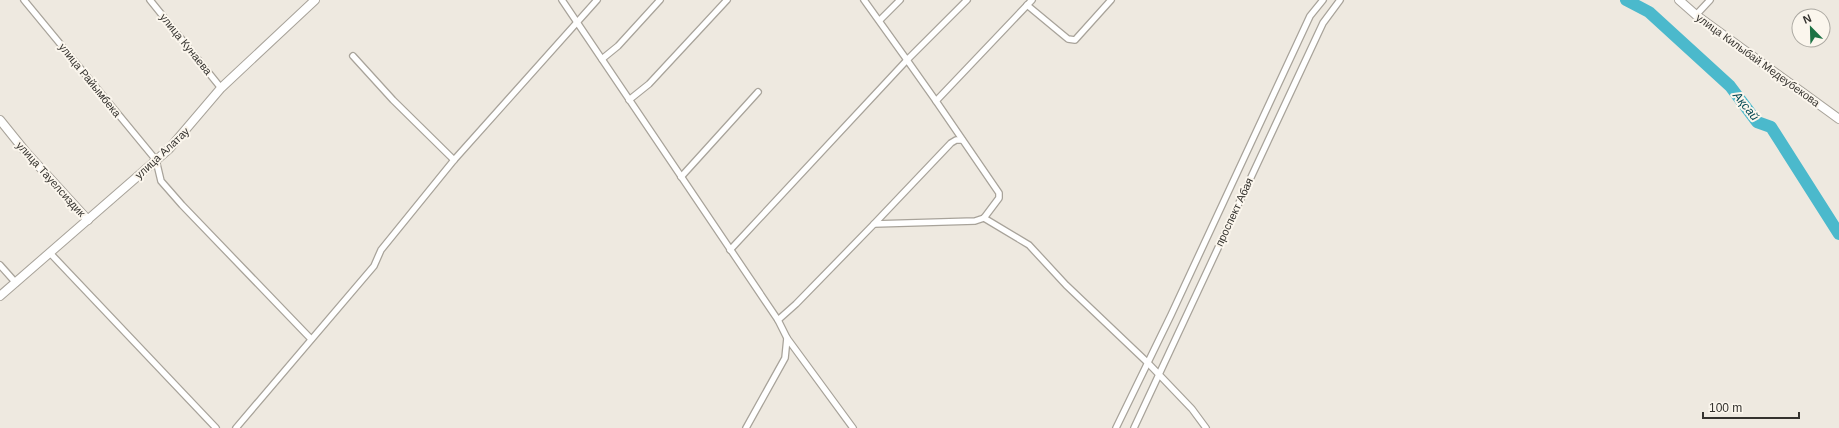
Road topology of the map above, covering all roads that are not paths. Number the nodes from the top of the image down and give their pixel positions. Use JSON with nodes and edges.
{"nodes":[{"id":1,"x":24,"y":0,"type":"edge"},
{"id":2,"x":150,"y":0,"type":"edge"},
{"id":3,"x":315,"y":0,"type":"edge"},
{"id":4,"x":562,"y":0,"type":"edge"},
{"id":5,"x":597,"y":0,"type":"edge"},
{"id":6,"x":660,"y":0,"type":"edge"},
{"id":7,"x":726,"y":0,"type":"edge"},
{"id":8,"x":864,"y":0,"type":"edge"},
{"id":9,"x":900,"y":0,"type":"edge"},
{"id":10,"x":967,"y":0,"type":"edge"},
{"id":11,"x":1032,"y":0,"type":"edge"},
{"id":12,"x":1111,"y":0,"type":"edge"},
{"id":13,"x":1323,"y":0,"type":"edge"},
{"id":14,"x":1340,"y":0,"type":"edge"},
{"id":15,"x":1679,"y":0,"type":"edge"},
{"id":16,"x":1710,"y":0,"type":"edge"},
{"id":17,"x":1027,"y":5,"type":"junction"},
{"id":18,"x":1696,"y":15,"type":"junction"},
{"id":19,"x":880,"y":20,"type":"junction"},
{"id":20,"x":577,"y":21,"type":"junction"},
{"id":21,"x":353,"y":56,"type":"dead end"},
{"id":22,"x":602,"y":59,"type":"junction"},
{"id":23,"x":908,"y":60,"type":"junction"},
{"id":24,"x":221,"y":88,"type":"junction"},
{"id":25,"x":758,"y":92,"type":"dead end"},
{"id":26,"x":630,"y":100,"type":"junction"},
{"id":27,"x":936,"y":101,"type":"junction"},
{"id":28,"x":1839,"y":119,"type":"edge"},
{"id":29,"x":0,"y":120,"type":"edge"},
{"id":30,"x":962,"y":140,"type":"junction"},
{"id":31,"x":156,"y":160,"type":"junction"},
{"id":32,"x":454,"y":160,"type":"junction"},
{"id":33,"x":681,"y":177,"type":"junction"},
{"id":34,"x":984,"y":218,"type":"junction"},
{"id":35,"x":88,"y":220,"type":"junction"},
{"id":36,"x":874,"y":224,"type":"junction"},
{"id":37,"x":730,"y":250,"type":"junction"},
{"id":38,"x":50,"y":253,"type":"junction"},
{"id":39,"x":0,"y":265,"type":"edge"},
{"id":40,"x":16,"y":283,"type":"junction"},
{"id":41,"x":0,"y":296,"type":"edge"},
{"id":42,"x":778,"y":320,"type":"junction"},
{"id":43,"x":787,"y":338,"type":"junction"},
{"id":44,"x":311,"y":339,"type":"junction"},
{"id":45,"x":1148,"y":363,"type":"junction"},
{"id":46,"x":1159,"y":375,"type":"junction"},
{"id":47,"x":216,"y":428,"type":"edge"},
{"id":48,"x":236,"y":428,"type":"edge"},
{"id":49,"x":746,"y":428,"type":"edge"},
{"id":50,"x":853,"y":428,"type":"edge"},
{"id":51,"x":1116,"y":428,"type":"edge"},
{"id":52,"x":1134,"y":428,"type":"edge"},
{"id":53,"x":1206,"y":428,"type":"edge"}],
"edges":[{"from":1,"to":31,"type":"street","name":"улица Райымбека"},
{"from":2,"to":24,"type":"street","name":"улица Кунаева"},
{"from":3,"to":24,"type":"street","name":"улица Алатау"},
{"from":4,"to":20,"type":"street"},
{"from":5,"to":20,"type":"street"},
{"from":6,"to":22,"type":"street"},
{"from":7,"to":26,"type":"street"},
{"from":8,"to":19,"type":"street"},
{"from":9,"to":19,"type":"street"},
{"from":10,"to":23,"type":"street"},
{"from":11,"to":17,"type":"street"},
{"from":12,"to":17,"type":"street"},
{"from":13,"to":45,"type":"street","name":"проспект Абая"},
{"from":14,"to":46,"type":"street","name":"проспект Абая"},
{"from":15,"to":18,"type":"street","name":"улица Килыбай Медеубекова"},
{"from":16,"to":18,"type":"street"},
{"from":17,"to":27,"type":"street"},
{"from":18,"to":28,"type":"street","name":"улица Килыбай Медеубекова"},
{"from":19,"to":23,"type":"street"},
{"from":20,"to":22,"type":"street"},
{"from":20,"to":32,"type":"street"},
{"from":21,"to":32,"type":"street"},
{"from":22,"to":26,"type":"street"},
{"from":23,"to":27,"type":"street"},
{"from":23,"to":37,"type":"street"},
{"from":24,"to":31,"type":"street","name":"улица Алатау"},
{"from":25,"to":33,"type":"street"},
{"from":26,"to":33,"type":"street"},
{"from":27,"to":30,"type":"street"},
{"from":29,"to":35,"type":"street","name":"улица Тауелсиздик"},
{"from":30,"to":34,"type":"street"},
{"from":30,"to":36,"type":"street"},
{"from":31,"to":35,"type":"street","name":"улица Алатау"},
{"from":31,"to":44,"type":"street"},
{"from":32,"to":44,"type":"street"},
{"from":33,"to":37,"type":"street"},
{"from":34,"to":36,"type":"street"},
{"from":34,"to":45,"type":"street"},
{"from":35,"to":38,"type":"street","name":"улица Алатау"},
{"from":36,"to":42,"type":"street"},
{"from":37,"to":42,"type":"street"},
{"from":38,"to":40,"type":"street","name":"улица Алатау"},
{"from":38,"to":47,"type":"street"},
{"from":39,"to":40,"type":"street"},
{"from":40,"to":41,"type":"street","name":"улица Алатау"},
{"from":42,"to":43,"type":"street"},
{"from":43,"to":49,"type":"street"},
{"from":43,"to":50,"type":"street"},
{"from":44,"to":48,"type":"street"},
{"from":45,"to":46,"type":"street"},
{"from":45,"to":51,"type":"street","name":"проспект Абая"},
{"from":46,"to":52,"type":"street","name":"проспект Абая"},
{"from":46,"to":53,"type":"street"}]}
